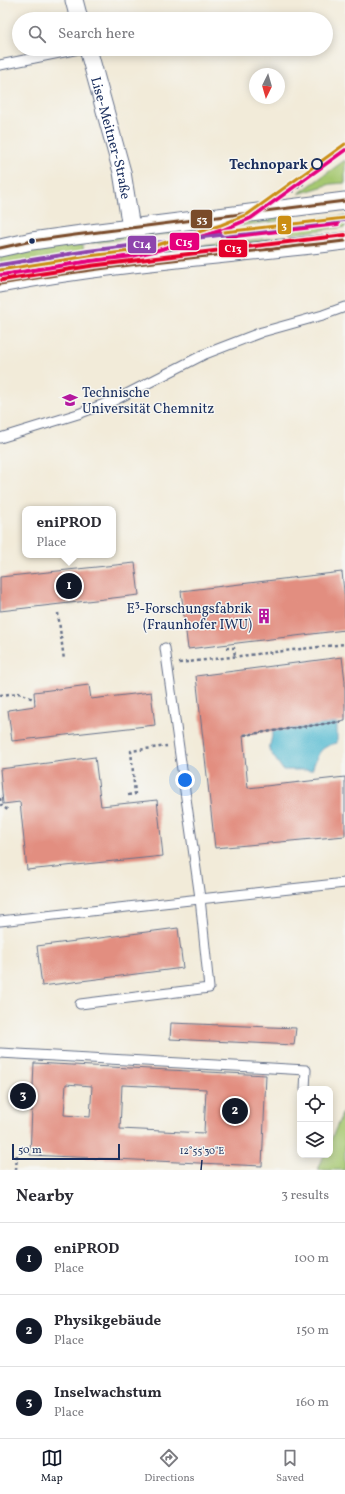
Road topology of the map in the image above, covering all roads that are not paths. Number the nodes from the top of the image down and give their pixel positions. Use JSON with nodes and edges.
{"nodes":[{"id":1,"x":74,"y":0,"type":"edge"},
{"id":2,"x":77,"y":12,"type":"edge"},
{"id":3,"x":44,"y":56,"type":"edge"},
{"id":4,"x":90,"y":56,"type":"edge"},
{"id":5,"x":0,"y":65,"type":"edge"},
{"id":6,"x":345,"y":201,"type":"edge"},
{"id":7,"x":131,"y":228,"type":"junction"},
{"id":8,"x":345,"y":241,"type":"edge"},
{"id":9,"x":0,"y":248,"type":"edge"},
{"id":10,"x":0,"y":284,"type":"edge"},
{"id":11,"x":345,"y":307,"type":"edge"},
{"id":12,"x":0,"y":438,"type":"edge"},
{"id":13,"x":165,"y":648,"type":"dead end"},
{"id":14,"x":345,"y":883,"type":"edge"},
{"id":15,"x":200,"y":898,"type":"junction"},
{"id":16,"x":0,"y":921,"type":"edge"},
{"id":17,"x":80,"y":1004,"type":"dead end"},
{"id":18,"x":0,"y":1053,"type":"edge"},
{"id":19,"x":305,"y":1086,"type":"edge"}],
"edges":[{"from":1,"to":2,"type":"street"},
{"from":3,"to":5,"type":"lane"},
{"from":4,"to":7,"type":"street","name":"Lise-Meitner-Straße"},
{"from":6,"to":7,"type":"street"},
{"from":7,"to":9,"type":"street"},
{"from":8,"to":10,"type":"street"},
{"from":11,"to":12,"type":"lane"},
{"from":13,"to":15,"type":"lane"},
{"from":14,"to":15,"type":"lane"},
{"from":15,"to":16,"type":"lane"},
{"from":15,"to":17,"type":"lane"},
{"from":18,"to":19,"type":"lane"}]}
